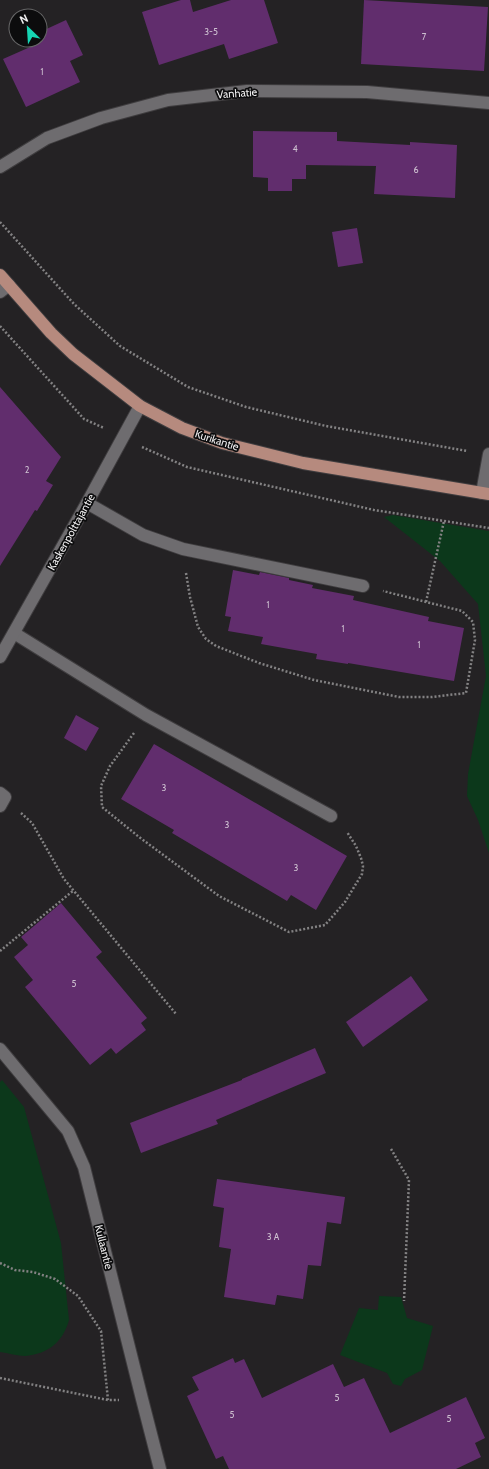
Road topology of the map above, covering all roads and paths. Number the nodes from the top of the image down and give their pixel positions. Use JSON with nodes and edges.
{"nodes":[{"id":1,"x":489,"y":103,"type":"edge"},
{"id":2,"x":0,"y":167,"type":"edge"},
{"id":3,"x":1,"y":224,"type":"edge"},
{"id":4,"x":0,"y":275,"type":"edge"},
{"id":5,"x":4,"y":289,"type":"edge"},
{"id":6,"x":140,"y":406,"type":"junction"},
{"id":7,"x":489,"y":454,"type":"edge"},
{"id":8,"x":486,"y":493,"type":"edge"},
{"id":9,"x":87,"y":503,"type":"junction"},
{"id":10,"x":444,"y":521,"type":"dead end"},
{"id":11,"x":183,"y":549,"type":"junction"},
{"id":12,"x":363,"y":586,"type":"joint"},
{"id":13,"x":426,"y":602,"type":"junction"},
{"id":14,"x":14,"y":633,"type":"junction"},
{"id":15,"x":0,"y":657,"type":"edge"},
{"id":16,"x":146,"y":715,"type":"junction"},
{"id":17,"x":2,"y":799,"type":"edge"},
{"id":18,"x":331,"y":816,"type":"joint"},
{"id":19,"x":74,"y":890,"type":"junction"},
{"id":20,"x":0,"y":951,"type":"edge"},
{"id":21,"x":176,"y":1014,"type":"dead end"},
{"id":22,"x":0,"y":1049,"type":"edge"},
{"id":23,"x":391,"y":1149,"type":"dead end"},
{"id":24,"x":0,"y":1263,"type":"edge"},
{"id":25,"x":404,"y":1301,"type":"dead end"},
{"id":26,"x":0,"y":1378,"type":"edge"},
{"id":27,"x":142,"y":1399,"type":"junction"},
{"id":28,"x":108,"y":1400,"type":"junction"},
{"id":29,"x":160,"y":1469,"type":"edge"}],
"edges":[{"from":1,"to":2,"type":"street","name":"Vanhatie"},
{"from":3,"to":7,"type":"path"},
{"from":4,"to":5,"type":"main road","name":"Kurikantie"},
{"from":5,"to":6,"type":"main road","name":"Kurikantie"},
{"from":6,"to":8,"type":"main road","name":"Kurikantie"},
{"from":6,"to":9,"type":"street","name":"Kaskenpolttajantie"},
{"from":7,"to":8,"type":"street"},
{"from":9,"to":11,"type":"street"},
{"from":9,"to":14,"type":"street","name":"Kaskenpolttajantie"},
{"from":10,"to":13,"type":"path"},
{"from":11,"to":12,"type":"street"},
{"from":11,"to":13,"type":"path"},
{"from":12,"to":13,"type":"path"},
{"from":14,"to":15,"type":"street","name":"Kaskenpolttajantie"},
{"from":14,"to":16,"type":"street"},
{"from":16,"to":18,"type":"street"},
{"from":16,"to":18,"type":"path"},
{"from":17,"to":19,"type":"path"},
{"from":19,"to":20,"type":"path"},
{"from":19,"to":21,"type":"path"},
{"from":22,"to":27,"type":"street","name":"Kullaantie"},
{"from":23,"to":25,"type":"path"},
{"from":24,"to":28,"type":"path"},
{"from":26,"to":28,"type":"path"},
{"from":27,"to":28,"type":"path"},
{"from":27,"to":29,"type":"street","name":"Kullaantie"}]}
